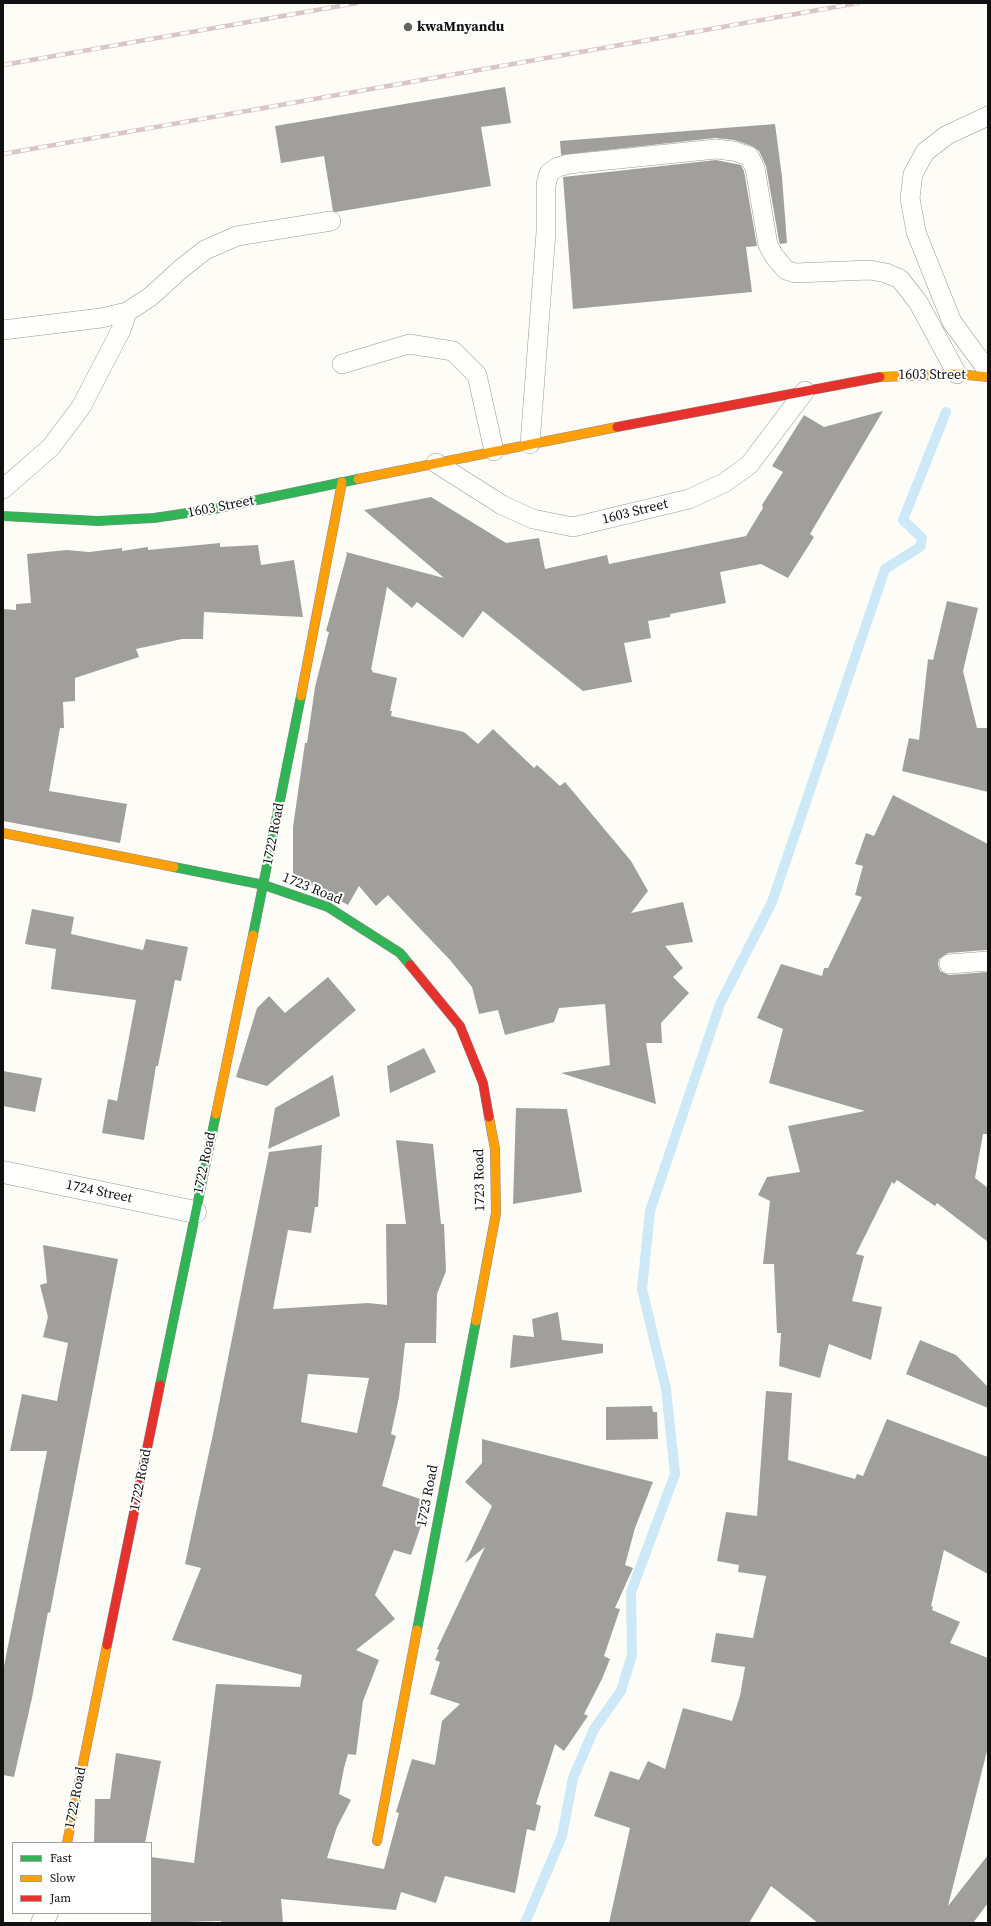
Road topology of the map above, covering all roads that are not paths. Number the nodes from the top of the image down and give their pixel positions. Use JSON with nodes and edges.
{"nodes":[{"id":1,"x":988,"y":116,"type":"edge"},
{"id":2,"x":332,"y":220,"type":"dead end"},
{"id":3,"x":127,"y":312,"type":"junction"},
{"id":4,"x":3,"y":330,"type":"edge"},
{"id":5,"x":342,"y":364,"type":"dead end"},
{"id":6,"x":988,"y":371,"type":"edge"},
{"id":7,"x":957,"y":374,"type":"junction"},
{"id":8,"x":988,"y":377,"type":"edge"},
{"id":9,"x":805,"y":391,"type":"junction"},
{"id":10,"x":530,"y":444,"type":"junction"},
{"id":11,"x":494,"y":451,"type":"junction"},
{"id":12,"x":436,"y":463,"type":"junction"},
{"id":13,"x":342,"y":482,"type":"junction"},
{"id":14,"x":3,"y":488,"type":"edge"},
{"id":15,"x":3,"y":516,"type":"edge"},
{"id":16,"x":3,"y":832,"type":"edge"},
{"id":17,"x":264,"y":885,"type":"junction"},
{"id":18,"x":988,"y":961,"type":"edge"},
{"id":19,"x":950,"y":964,"type":"dead end"},
{"id":20,"x":3,"y":1172,"type":"edge"},
{"id":21,"x":195,"y":1212,"type":"junction"},
{"id":22,"x":377,"y":1841,"type":"dead end"},
{"id":23,"x":67,"y":1842,"type":"edge"},
{"id":24,"x":46,"y":1914,"type":"edge"},
{"id":25,"x":42,"y":1923,"type":"edge"}],
"edges":[{"from":1,"to":6,"type":"lane"},
{"from":2,"to":3,"type":"lane"},
{"from":3,"to":4,"type":"lane"},
{"from":3,"to":14,"type":"lane"},
{"from":5,"to":11,"type":"lane"},
{"from":7,"to":8,"type":"street","name":"1603 Street"},
{"from":7,"to":9,"type":"street","name":"1603 Street"},
{"from":7,"to":10,"type":"lane"},
{"from":9,"to":10,"type":"street","name":"1603 Street"},
{"from":9,"to":12,"type":"lane","name":"1603 Street"},
{"from":10,"to":11,"type":"street","name":"1603 Street"},
{"from":11,"to":12,"type":"street","name":"1603 Street"},
{"from":12,"to":13,"type":"street","name":"1603 Street"},
{"from":13,"to":15,"type":"street","name":"1603 Street"},
{"from":13,"to":17,"type":"street","name":"1722 Road"},
{"from":16,"to":17,"type":"street","name":"1723 Road"},
{"from":17,"to":21,"type":"street","name":"1722 Road"},
{"from":17,"to":22,"type":"street","name":"1723 Road"},
{"from":18,"to":19,"type":"lane"},
{"from":20,"to":21,"type":"street","name":"1724 Street"},
{"from":21,"to":23,"type":"street","name":"1722 Road"},
{"from":24,"to":25,"type":"street"}]}
